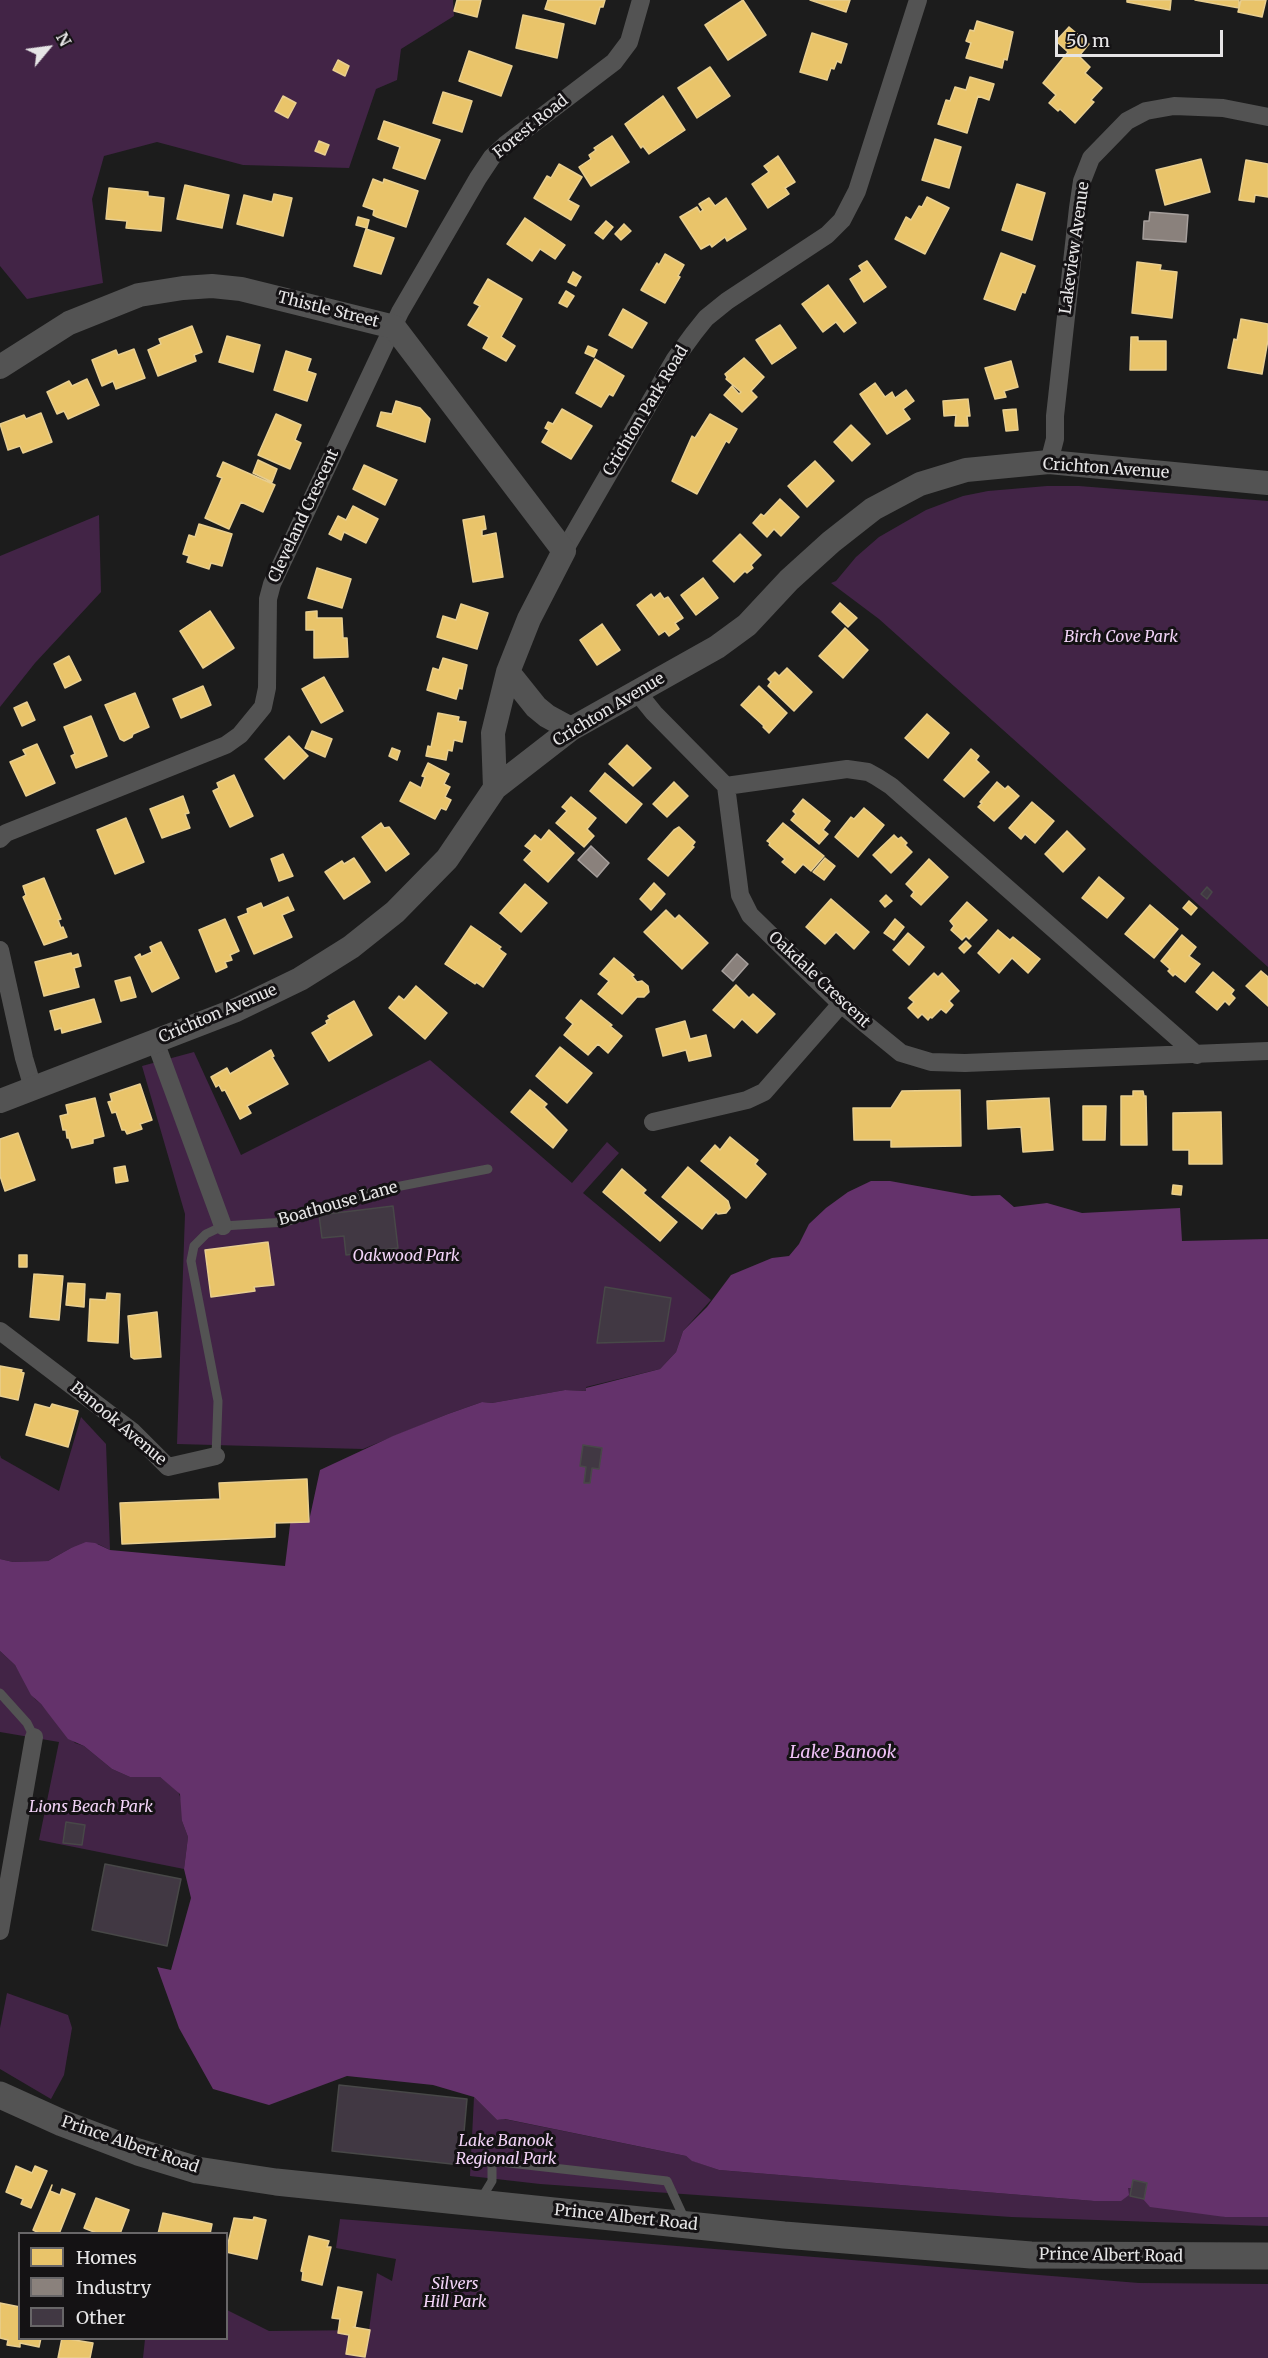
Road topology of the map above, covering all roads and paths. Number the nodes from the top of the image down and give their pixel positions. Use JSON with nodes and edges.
{"nodes":[{"id":1,"x":641,"y":0,"type":"edge"},
{"id":2,"x":918,"y":0,"type":"edge"},
{"id":3,"x":1268,"y":117,"type":"edge"},
{"id":4,"x":394,"y":327,"type":"junction"},
{"id":5,"x":0,"y":367,"type":"edge"},
{"id":6,"x":1049,"y":462,"type":"junction"},
{"id":7,"x":1268,"y":483,"type":"edge"},
{"id":8,"x":564,"y":551,"type":"junction"},
{"id":9,"x":508,"y":672,"type":"junction"},
{"id":10,"x":637,"y":692,"type":"junction"},
{"id":11,"x":571,"y":729,"type":"junction"},
{"id":12,"x":726,"y":786,"type":"junction"},
{"id":13,"x":495,"y":788,"type":"junction"},
{"id":14,"x":0,"y":839,"type":"edge"},
{"id":15,"x":0,"y":950,"type":"edge"},
{"id":16,"x":841,"y":1004,"type":"junction"},
{"id":17,"x":155,"y":1041,"type":"junction"},
{"id":18,"x":1268,"y":1051,"type":"edge"},
{"id":19,"x":1197,"y":1055,"type":"junction"},
{"id":20,"x":33,"y":1088,"type":"junction"},
{"id":21,"x":0,"y":1101,"type":"edge"},
{"id":22,"x":653,"y":1122,"type":"dead end"},
{"id":23,"x":488,"y":1169,"type":"dead end"},
{"id":24,"x":223,"y":1226,"type":"junction"},
{"id":25,"x":0,"y":1331,"type":"edge"},
{"id":26,"x":216,"y":1456,"type":"joint"},
{"id":27,"x":0,"y":1693,"type":"edge"},
{"id":28,"x":34,"y":1737,"type":"joint"},
{"id":29,"x":0,"y":1931,"type":"edge"},
{"id":30,"x":0,"y":2095,"type":"edge"},
{"id":31,"x":478,"y":2203,"type":"junction"},
{"id":32,"x":687,"y":2224,"type":"junction"},
{"id":33,"x":1268,"y":2256,"type":"edge"}],
"edges":[{"from":1,"to":4,"type":"street","name":"Forest Road"},
{"from":2,"to":8,"type":"street","name":"Crichton Park Road"},
{"from":3,"to":6,"type":"street","name":"Lakeview Avenue"},
{"from":4,"to":5,"type":"street","name":"Thistle Street"},
{"from":4,"to":8,"type":"street","name":"Thistle Street"},
{"from":4,"to":14,"type":"street","name":"Cleveland Crescent"},
{"from":6,"to":7,"type":"street","name":"Crichton Avenue"},
{"from":6,"to":10,"type":"street","name":"Crichton Avenue"},
{"from":8,"to":9,"type":"street","name":"Crichton Park Road"},
{"from":9,"to":11,"type":"street"},
{"from":9,"to":13,"type":"street","name":"Crichton Park Road"},
{"from":10,"to":11,"type":"street","name":"Crichton Avenue"},
{"from":10,"to":12,"type":"street"},
{"from":11,"to":13,"type":"street","name":"Crichton Avenue"},
{"from":12,"to":16,"type":"street","name":"Oakdale Crescent"},
{"from":12,"to":19,"type":"street"},
{"from":13,"to":17,"type":"street","name":"Crichton Avenue"},
{"from":15,"to":20,"type":"street"},
{"from":16,"to":19,"type":"street","name":"Oakdale Crescent"},
{"from":16,"to":22,"type":"street"},
{"from":17,"to":20,"type":"street","name":"Crichton Avenue"},
{"from":17,"to":24,"type":"street"},
{"from":18,"to":19,"type":"street","name":"Oakdale Crescent"},
{"from":20,"to":21,"type":"street","name":"Crichton Avenue"},
{"from":23,"to":24,"type":"lane","name":"Boathouse Lane"},
{"from":24,"to":26,"type":"lane","name":"Boathouse Lane"},
{"from":25,"to":26,"type":"street","name":"Banook Avenue"},
{"from":27,"to":28,"type":"lane"},
{"from":28,"to":29,"type":"street"},
{"from":30,"to":31,"type":"main road","name":"Prince Albert Road"},
{"from":31,"to":32,"type":"main road","name":"Prince Albert Road"},
{"from":31,"to":32,"type":"lane"},
{"from":32,"to":33,"type":"main road","name":"Prince Albert Road"}]}
